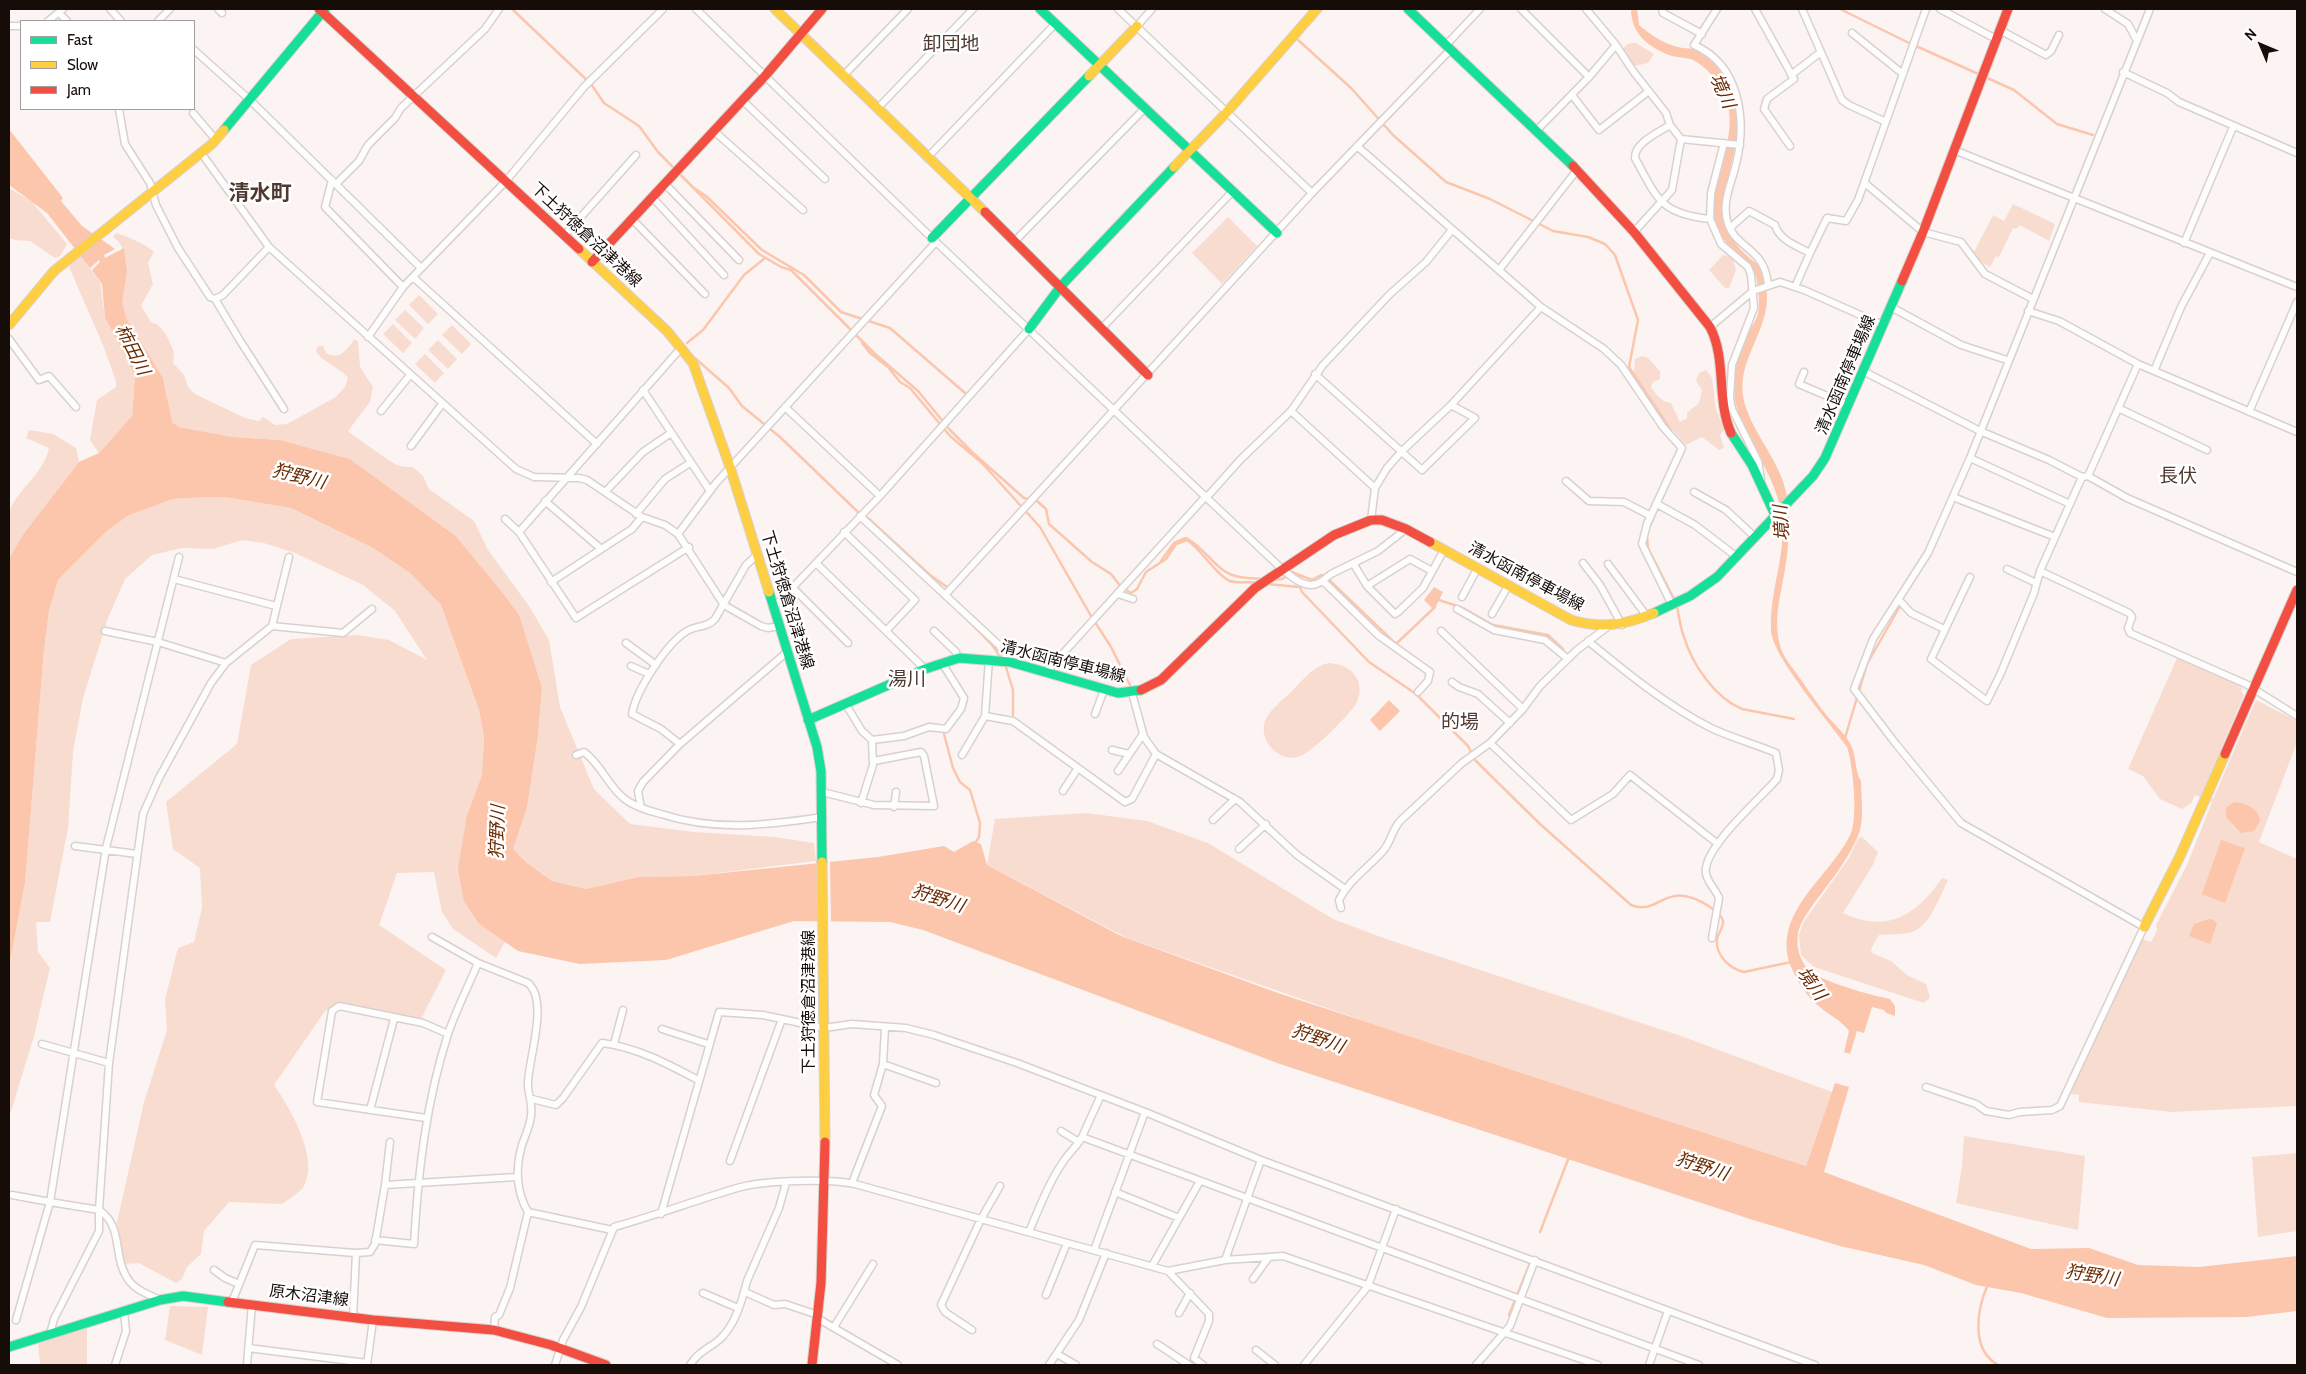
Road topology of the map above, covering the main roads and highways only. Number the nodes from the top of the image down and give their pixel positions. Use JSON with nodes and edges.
{"nodes":[{"id":1,"x":775,"y":9,"type":"edge"},
{"id":2,"x":822,"y":9,"type":"edge"},
{"id":3,"x":1040,"y":9,"type":"edge"},
{"id":4,"x":1317,"y":9,"type":"edge"},
{"id":5,"x":1408,"y":9,"type":"edge"},
{"id":6,"x":2008,"y":9,"type":"edge"},
{"id":7,"x":322,"y":10,"type":"edge"},
{"id":8,"x":1137,"y":26,"type":"road end"},
{"id":9,"x":799,"y":34,"type":"junction"},
{"id":10,"x":1100,"y":66,"type":"junction"},
{"id":11,"x":1190,"y":152,"type":"junction"},
{"id":12,"x":970,"y":199,"type":"junction"},
{"id":13,"x":1277,"y":233,"type":"road end"},
{"id":14,"x":934,"y":240,"type":"road end"},
{"id":15,"x":592,"y":262,"type":"junction"},
{"id":16,"x":1061,"y":286,"type":"junction"},
{"id":17,"x":9,"y":324,"type":"edge"},
{"id":18,"x":1029,"y":329,"type":"road end"},
{"id":19,"x":1148,"y":374,"type":"road end"},
{"id":20,"x":1777,"y":516,"type":"junction"},
{"id":21,"x":2297,"y":590,"type":"edge"},
{"id":22,"x":808,"y":720,"type":"junction"},
{"id":23,"x":2144,"y":927,"type":"road end"},
{"id":24,"x":9,"y":1347,"type":"edge"},
{"id":25,"x":606,"y":1365,"type":"edge"},
{"id":26,"x":812,"y":1365,"type":"edge"}],
"edges":[{"from":1,"to":9,"type":"main road"},
{"from":2,"to":9,"type":"main road"},
{"from":3,"to":10,"type":"main road"},
{"from":4,"to":11,"type":"main road"},
{"from":5,"to":20,"type":"main road"},
{"from":6,"to":20,"type":"main road","name":"清水函南停車場線"},
{"from":7,"to":15,"type":"main road","name":"下土狩徳倉沼津港線"},
{"from":7,"to":17,"type":"main road"},
{"from":8,"to":10,"type":"main road"},
{"from":9,"to":12,"type":"main road"},
{"from":9,"to":15,"type":"main road"},
{"from":10,"to":11,"type":"main road"},
{"from":10,"to":12,"type":"main road"},
{"from":11,"to":13,"type":"main road"},
{"from":11,"to":16,"type":"main road"},
{"from":12,"to":14,"type":"main road"},
{"from":12,"to":16,"type":"main road"},
{"from":15,"to":22,"type":"main road","name":"下土狩徳倉沼津港線"},
{"from":16,"to":18,"type":"main road"},
{"from":16,"to":19,"type":"main road"},
{"from":20,"to":22,"type":"main road","name":"清水函南停車場線"},
{"from":21,"to":23,"type":"main road"},
{"from":22,"to":26,"type":"main road","name":"下土狩徳倉沼津港線"},
{"from":24,"to":25,"type":"main road","name":"原木沼津線"}]}
